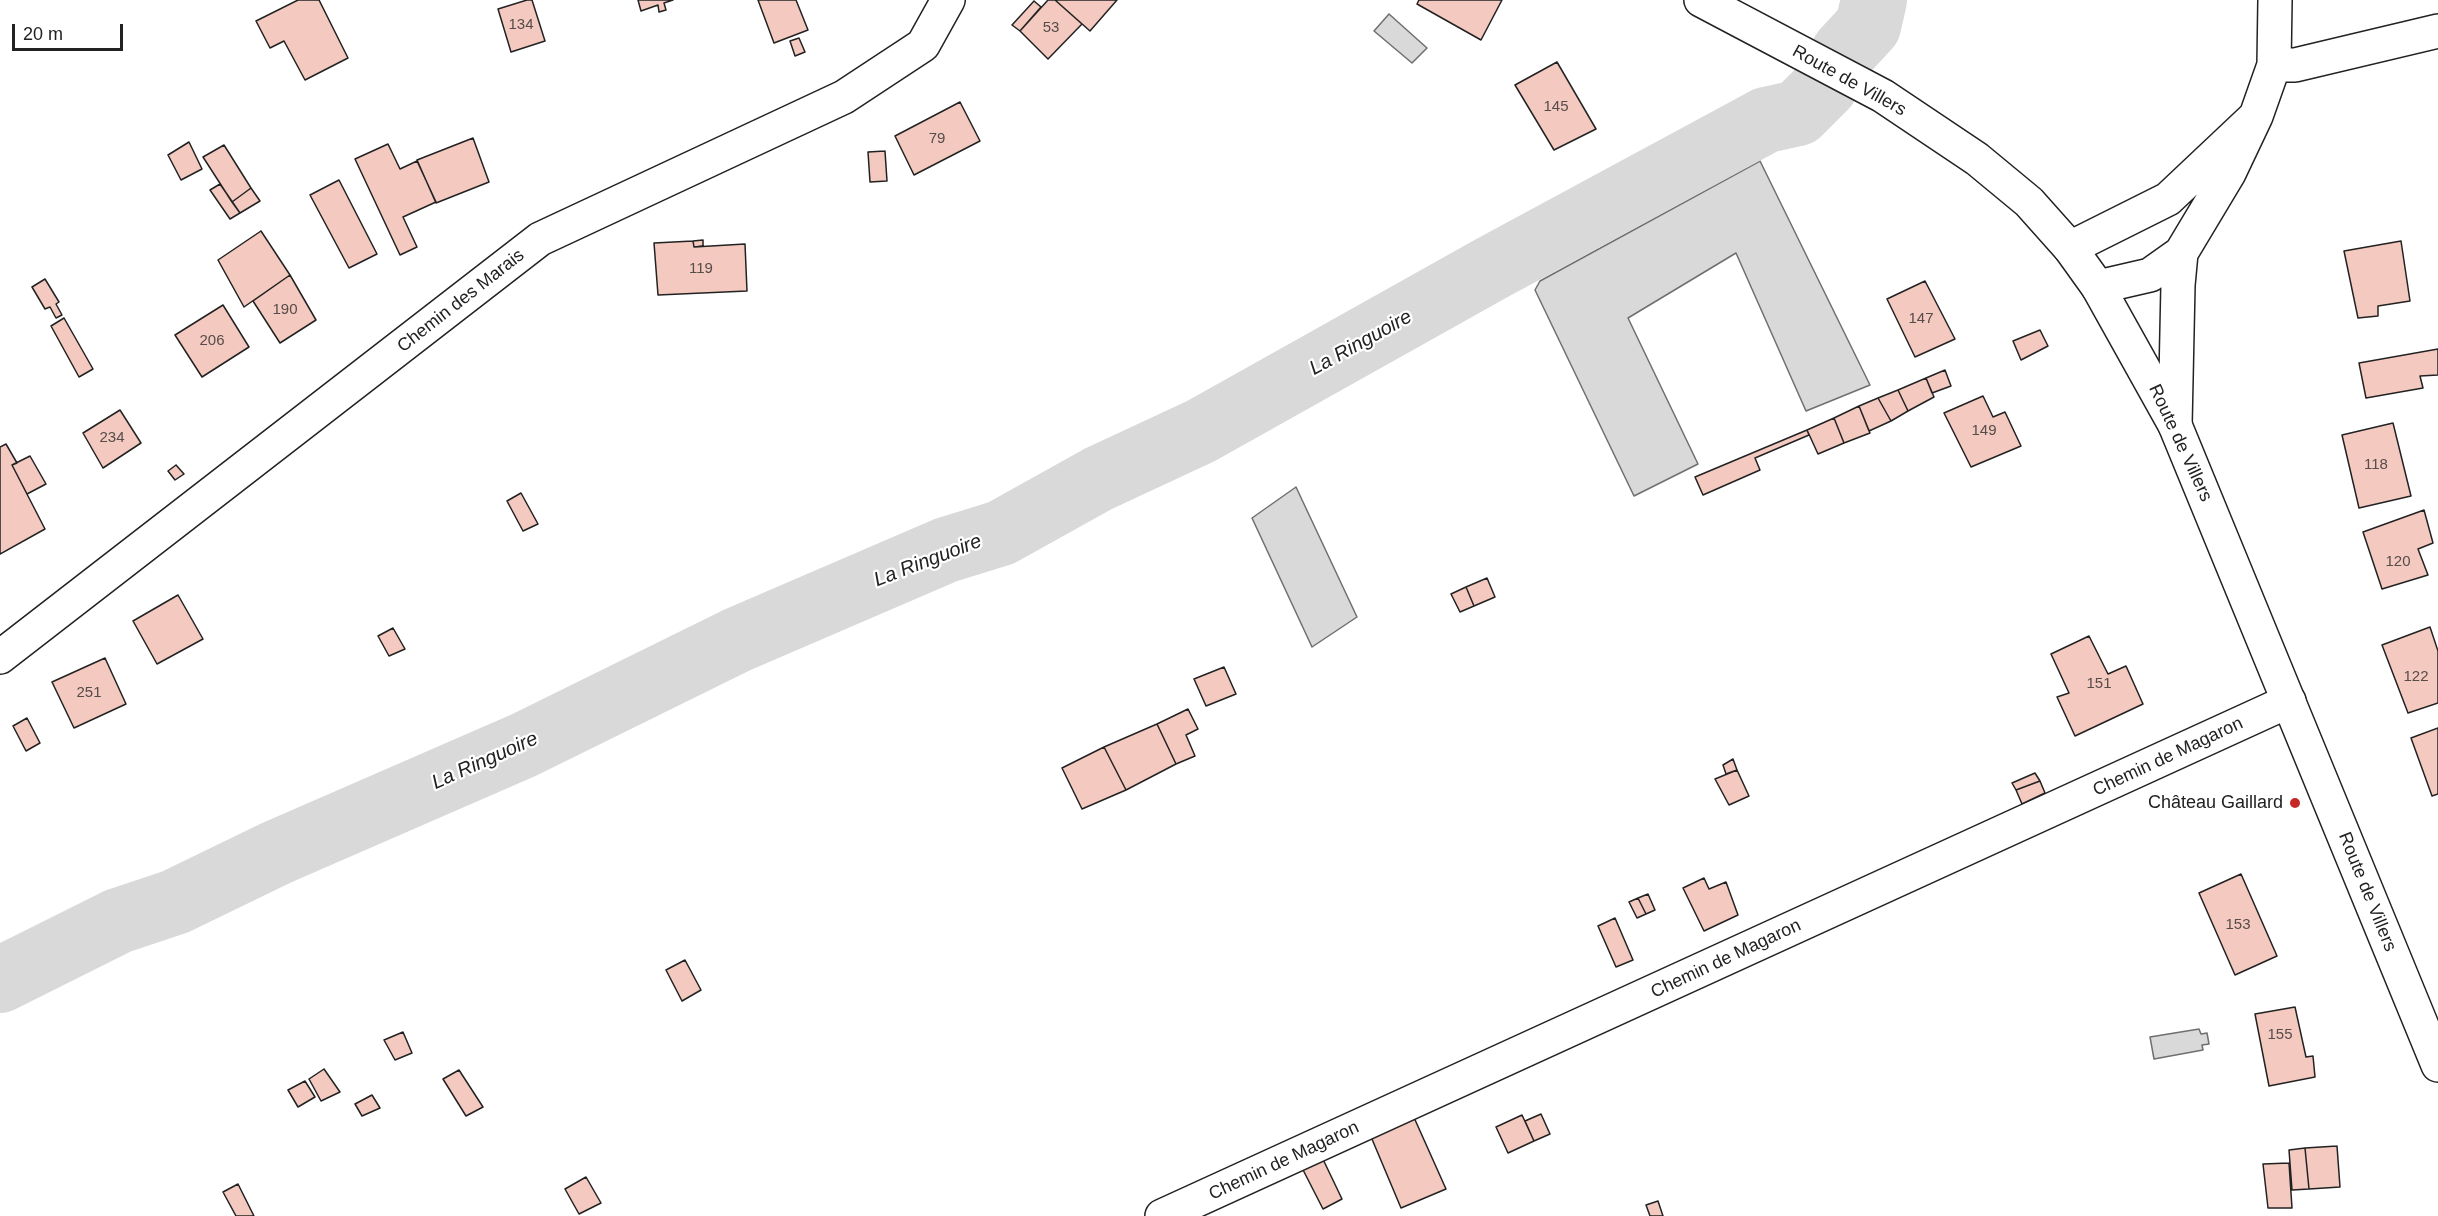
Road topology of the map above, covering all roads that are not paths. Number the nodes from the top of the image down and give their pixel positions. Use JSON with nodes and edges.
{"nodes":[{"id":1,"x":948,"y":0,"type":"edge"},
{"id":2,"x":1701,"y":0,"type":"edge"},
{"id":3,"x":2275,"y":0,"type":"edge"},
{"id":4,"x":2438,"y":31,"type":"edge"},
{"id":5,"x":2274,"y":65,"type":"junction"},
{"id":6,"x":2256,"y":116,"type":"junction"},
{"id":7,"x":2070,"y":248,"type":"junction"},
{"id":8,"x":2181,"y":253,"type":"junction"},
{"id":9,"x":2098,"y":287,"type":"junction"},
{"id":10,"x":2175,"y":425,"type":"junction"},
{"id":11,"x":0,"y":657,"type":"edge"},
{"id":12,"x":2289,"y":701,"type":"junction"},
{"id":13,"x":2438,"y":1065,"type":"edge"},
{"id":14,"x":1162,"y":1216,"type":"edge"}],
"edges":[{"from":1,"to":11,"type":"street","name":"Chemin des Marais"},
{"from":2,"to":7,"type":"street","name":"Route de Villers"},
{"from":3,"to":5,"type":"street"},
{"from":4,"to":5,"type":"street"},
{"from":5,"to":6,"type":"street"},
{"from":6,"to":7,"type":"street"},
{"from":6,"to":8,"type":"street"},
{"from":7,"to":9,"type":"street","name":"Route de Villers"},
{"from":8,"to":9,"type":"street"},
{"from":8,"to":10,"type":"street"},
{"from":9,"to":10,"type":"street","name":"Route de Villers"},
{"from":10,"to":12,"type":"street","name":"Route de Villers"},
{"from":12,"to":13,"type":"street","name":"Route de Villers"},
{"from":12,"to":14,"type":"street","name":"Chemin de Magaron"}]}
